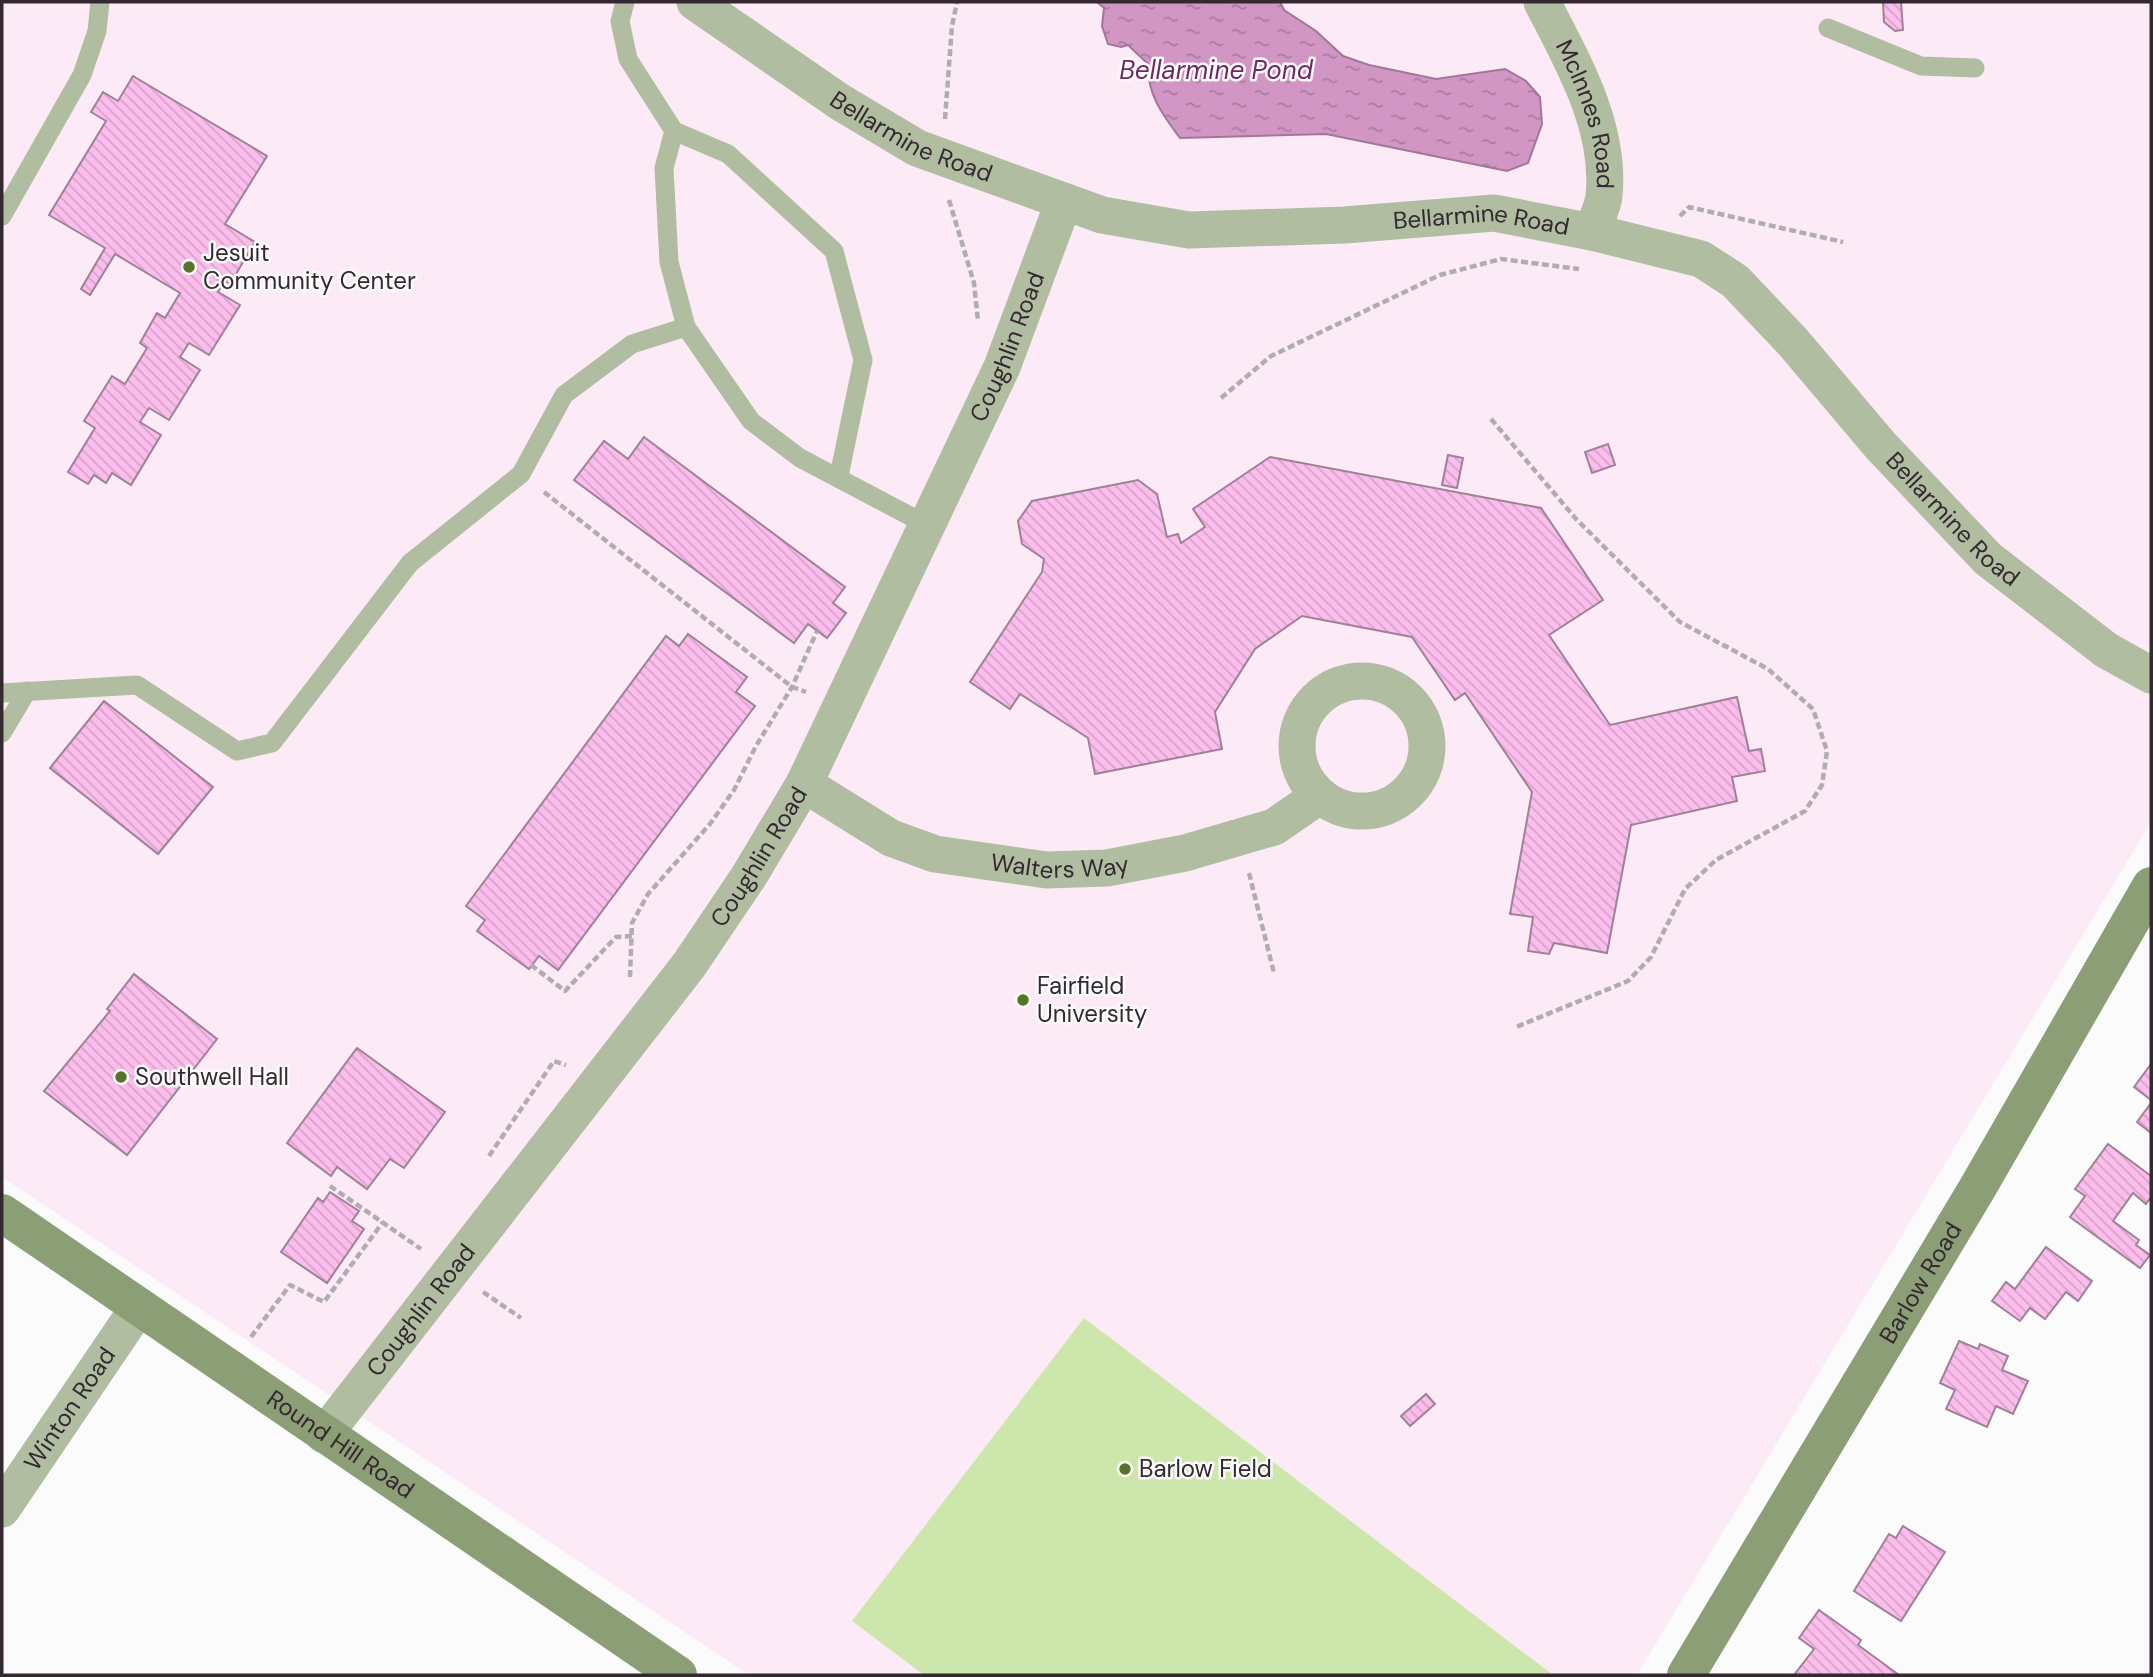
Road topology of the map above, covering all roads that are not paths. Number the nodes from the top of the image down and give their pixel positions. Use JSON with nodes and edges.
{"nodes":[{"id":1,"x":100,"y":2,"type":"edge"},
{"id":2,"x":625,"y":2,"type":"edge"},
{"id":3,"x":695,"y":2,"type":"edge"},
{"id":4,"x":1542,"y":2,"type":"edge"},
{"id":5,"x":1828,"y":28,"type":"dead end"},
{"id":6,"x":1975,"y":68,"type":"dead end"},
{"id":7,"x":674,"y":131,"type":"junction"},
{"id":8,"x":1064,"y":201,"type":"junction"},
{"id":9,"x":2,"y":216,"type":"edge"},
{"id":10,"x":1592,"y":232,"type":"junction"},
{"id":11,"x":686,"y":327,"type":"junction"},
{"id":12,"x":839,"y":477,"type":"junction"},
{"id":13,"x":927,"y":525,"type":"junction"},
{"id":14,"x":2151,"y":676,"type":"edge"},
{"id":15,"x":27,"y":691,"type":"junction"},
{"id":16,"x":2,"y":693,"type":"edge"},
{"id":17,"x":2,"y":733,"type":"edge"},
{"id":18,"x":804,"y":784,"type":"junction"},
{"id":19,"x":1319,"y":796,"type":"dead end"},
{"id":20,"x":2151,"y":886,"type":"edge"},
{"id":21,"x":2,"y":1213,"type":"edge"},
{"id":22,"x":138,"y":1308,"type":"junction"},
{"id":23,"x":324,"y":1435,"type":"junction"},
{"id":24,"x":2,"y":1509,"type":"edge"},
{"id":25,"x":678,"y":1675,"type":"edge"},
{"id":26,"x":1686,"y":1675,"type":"edge"}],
"edges":[{"from":1,"to":9,"type":"lane"},
{"from":2,"to":7,"type":"lane"},
{"from":3,"to":8,"type":"street","name":"Bellarmine Road"},
{"from":4,"to":10,"type":"street","name":"McInnes Road"},
{"from":5,"to":6,"type":"lane"},
{"from":7,"to":11,"type":"lane"},
{"from":7,"to":12,"type":"lane"},
{"from":8,"to":10,"type":"street","name":"Bellarmine Road"},
{"from":8,"to":13,"type":"street","name":"Coughlin Road"},
{"from":10,"to":14,"type":"street","name":"Bellarmine Road"},
{"from":11,"to":12,"type":"lane"},
{"from":11,"to":15,"type":"lane"},
{"from":12,"to":13,"type":"lane"},
{"from":13,"to":18,"type":"street","name":"Coughlin Road"},
{"from":15,"to":16,"type":"lane"},
{"from":15,"to":17,"type":"lane"},
{"from":18,"to":19,"type":"street","name":"Walters Way"},
{"from":18,"to":23,"type":"street","name":"Coughlin Road"},
{"from":20,"to":26,"type":"street","name":"Barlow Road"},
{"from":21,"to":22,"type":"street","name":"Round Hill Road"},
{"from":22,"to":23,"type":"street","name":"Round Hill Road"},
{"from":22,"to":24,"type":"street","name":"Winton Road"},
{"from":23,"to":25,"type":"street","name":"Round Hill Road"}]}
